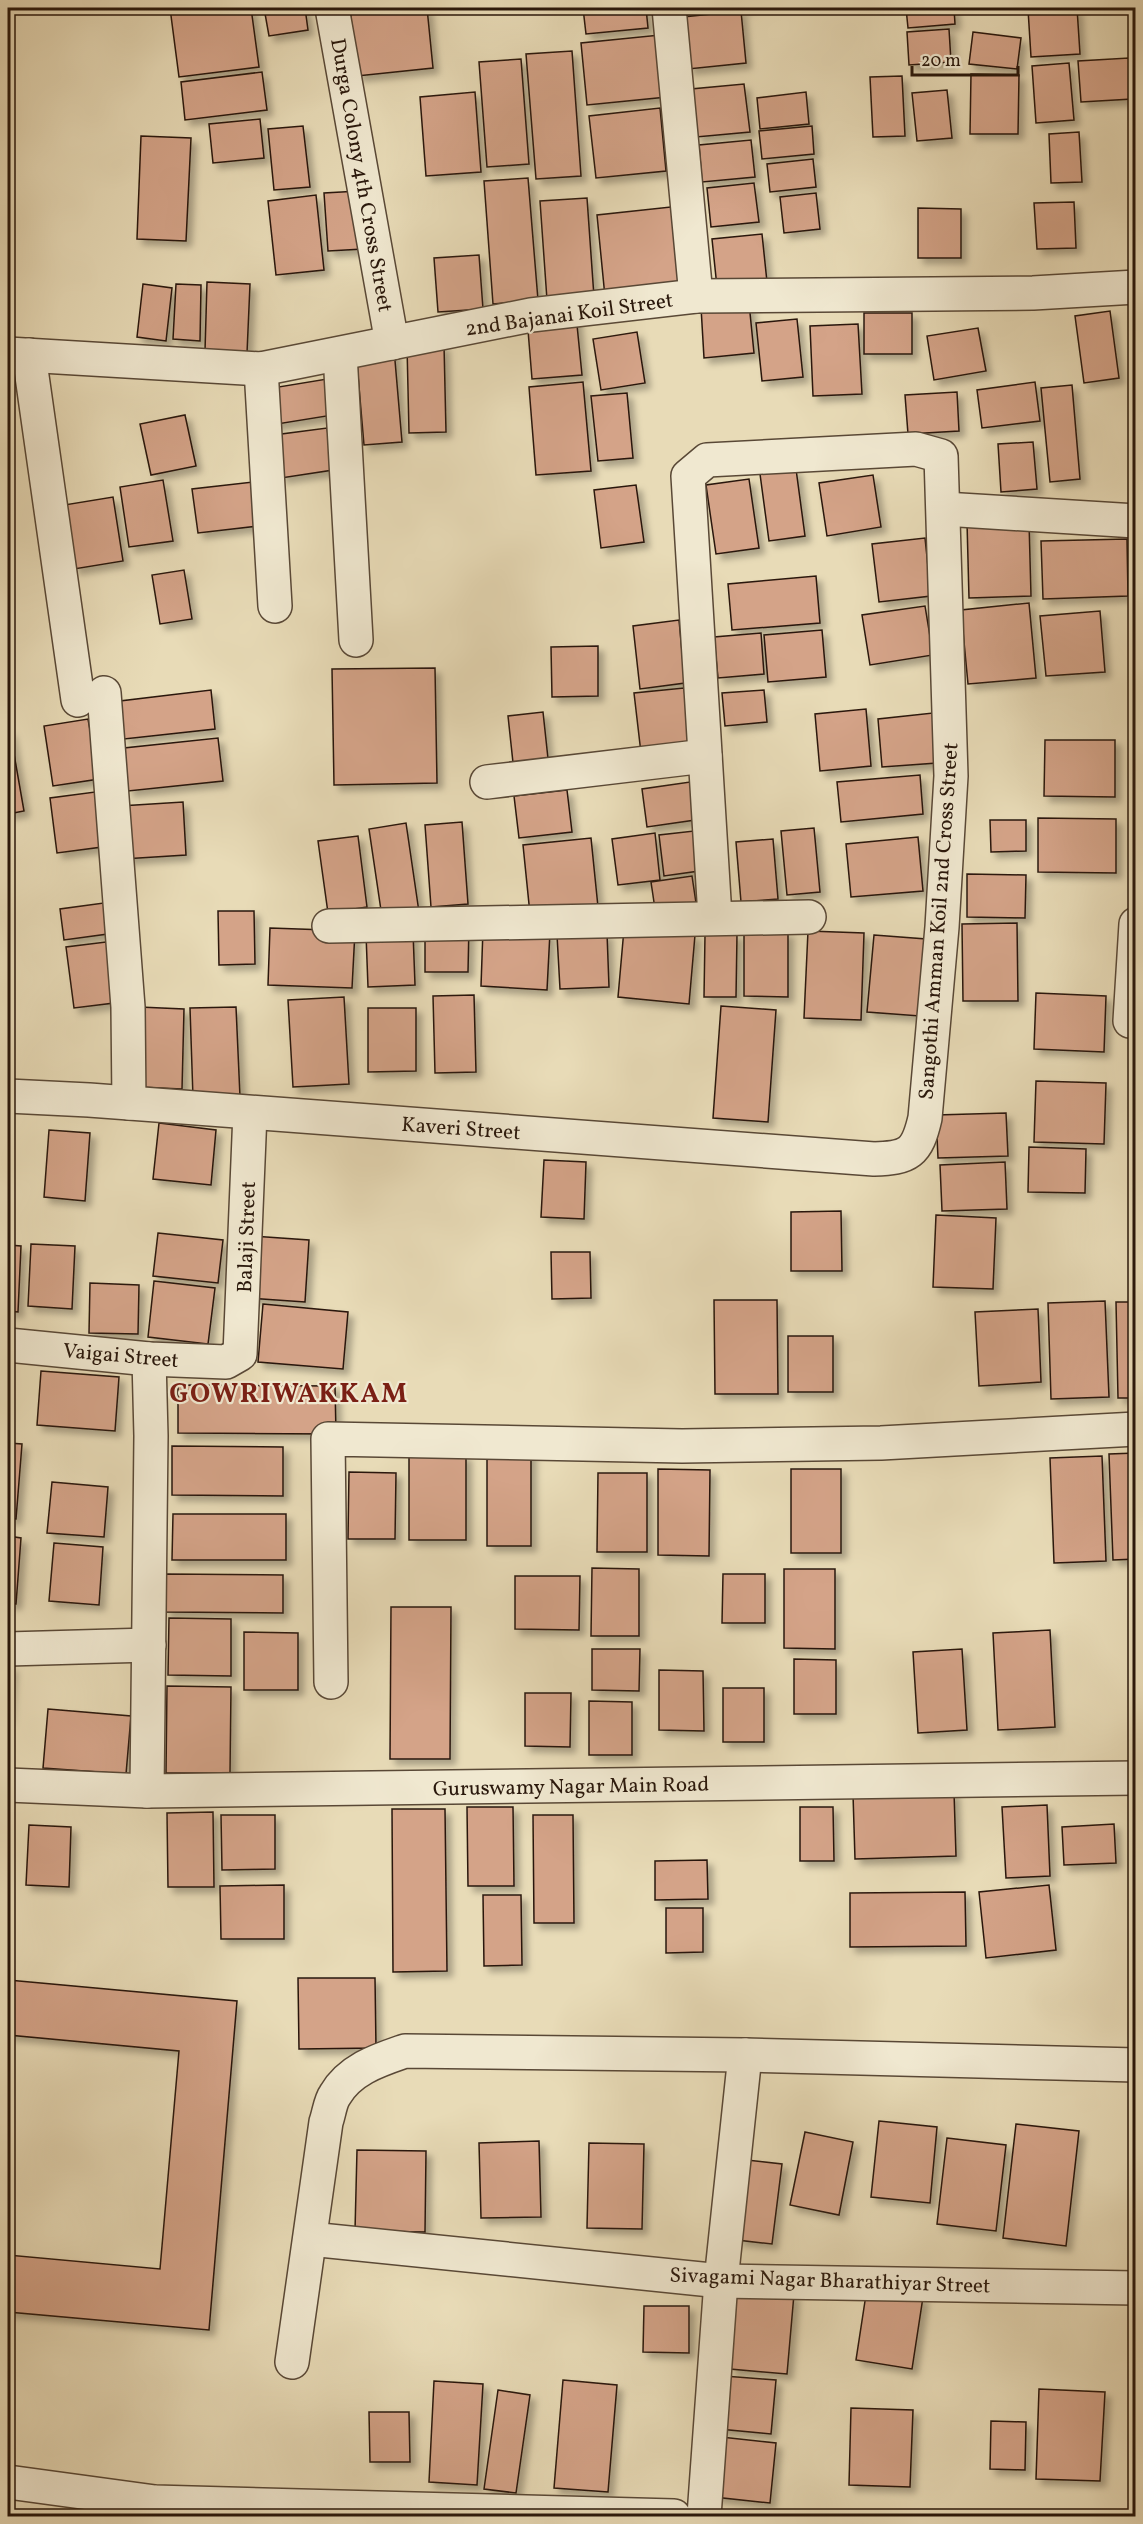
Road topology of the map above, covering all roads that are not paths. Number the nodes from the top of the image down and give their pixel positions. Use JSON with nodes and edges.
{"nodes":[{"id":1,"x":332,"y":8,"type":"edge"},
{"id":2,"x":669,"y":8,"type":"edge"},
{"id":3,"x":1136,"y":287,"type":"edge"},
{"id":4,"x":696,"y":296,"type":"junction"},
{"id":5,"x":392,"y":343,"type":"junction"},
{"id":6,"x":340,"y":354,"type":"junction"},
{"id":7,"x":18,"y":355,"type":"edge"},
{"id":8,"x":261,"y":369,"type":"junction"},
{"id":9,"x":944,"y":509,"type":"junction"},
{"id":10,"x":1136,"y":521,"type":"edge"},
{"id":11,"x":275,"y":606,"type":"dead end"},
{"id":12,"x":356,"y":640,"type":"dead end"},
{"id":13,"x":705,"y":756,"type":"junction"},
{"id":14,"x":487,"y":782,"type":"dead end"},
{"id":15,"x":715,"y":917,"type":"junction"},
{"id":16,"x":809,"y":917,"type":"dead end"},
{"id":17,"x":1136,"y":924,"type":"edge"},
{"id":18,"x":329,"y":926,"type":"dead end"},
{"id":19,"x":1131,"y":1021,"type":"dead end"},
{"id":20,"x":8,"y":1096,"type":"edge"},
{"id":21,"x":129,"y":1103,"type":"junction"},
{"id":22,"x":250,"y":1113,"type":"junction"},
{"id":23,"x":913,"y":1150,"type":"joint"},
{"id":24,"x":8,"y":1345,"type":"edge"},
{"id":25,"x":149,"y":1359,"type":"junction"},
{"id":26,"x":234,"y":1359,"type":"joint"},
{"id":27,"x":1136,"y":1429,"type":"edge"},
{"id":28,"x":149,"y":1645,"type":"junction"},
{"id":29,"x":8,"y":1649,"type":"edge"},
{"id":30,"x":331,"y":1682,"type":"dead end"},
{"id":31,"x":1136,"y":1778,"type":"edge"},
{"id":32,"x":8,"y":1785,"type":"edge"},
{"id":33,"x":147,"y":1791,"type":"junction"},
{"id":34,"x":745,"y":2055,"type":"junction"},
{"id":35,"x":1136,"y":2065,"type":"edge"},
{"id":36,"x":310,"y":2239,"type":"junction"},
{"id":37,"x":721,"y":2281,"type":"junction"},
{"id":38,"x":1136,"y":2288,"type":"edge"},
{"id":39,"x":292,"y":2362,"type":"dead end"},
{"id":40,"x":8,"y":2482,"type":"edge"},
{"id":41,"x":154,"y":2509,"type":"edge"},
{"id":42,"x":381,"y":2512,"type":"edge"},
{"id":43,"x":580,"y":2515,"type":"edge"},
{"id":44,"x":674,"y":2517,"type":"edge"},
{"id":45,"x":704,"y":2517,"type":"edge"}],
"edges":[{"from":1,"to":5,"type":"street","name":"Durga Colony 4th Cross Street"},
{"from":2,"to":4,"type":"street"},
{"from":3,"to":4,"type":"street","name":"2nd Bajanai Koil Street"},
{"from":4,"to":5,"type":"street","name":"2nd Bajanai Koil Street"},
{"from":5,"to":6,"type":"street","name":"2nd Bajanai Koil Street"},
{"from":6,"to":8,"type":"street","name":"2nd Bajanai Koil Street"},
{"from":6,"to":12,"type":"street"},
{"from":7,"to":8,"type":"street","name":"2nd Bajanai Koil Street"},
{"from":7,"to":21,"type":"street"},
{"from":8,"to":11,"type":"street"},
{"from":9,"to":10,"type":"street"},
{"from":9,"to":13,"type":"street","name":"Sangothi Amman Koil 2nd Cross Street"},
{"from":9,"to":23,"type":"street","name":"Sangothi Amman Koil 2nd Cross Street"},
{"from":13,"to":14,"type":"street"},
{"from":13,"to":15,"type":"street"},
{"from":15,"to":16,"type":"street"},
{"from":15,"to":18,"type":"street"},
{"from":17,"to":19,"type":"street"},
{"from":20,"to":21,"type":"street","name":"Kaveri Street"},
{"from":21,"to":22,"type":"street","name":"Kaveri Street"},
{"from":22,"to":23,"type":"street","name":"Kaveri Street"},
{"from":22,"to":26,"type":"street","name":"Balaji Street"},
{"from":24,"to":25,"type":"street","name":"Vaigai Street"},
{"from":25,"to":26,"type":"street","name":"Vaigai Street"},
{"from":25,"to":28,"type":"street"},
{"from":27,"to":30,"type":"street"},
{"from":28,"to":29,"type":"street"},
{"from":28,"to":33,"type":"street"},
{"from":31,"to":33,"type":"street","name":"Guruswamy Nagar Main Road"},
{"from":32,"to":33,"type":"street","name":"Guruswamy Nagar Main Road"},
{"from":34,"to":35,"type":"street"},
{"from":34,"to":36,"type":"street"},
{"from":34,"to":37,"type":"street"},
{"from":36,"to":37,"type":"street","name":"Sivagami Nagar Bharathiyar Street"},
{"from":36,"to":39,"type":"street"},
{"from":37,"to":38,"type":"street","name":"Sivagami Nagar Bharathiyar Street"},
{"from":37,"to":45,"type":"street"},
{"from":40,"to":41,"type":"street"},
{"from":41,"to":42,"type":"street"},
{"from":42,"to":43,"type":"street"},
{"from":43,"to":44,"type":"street"}]}
